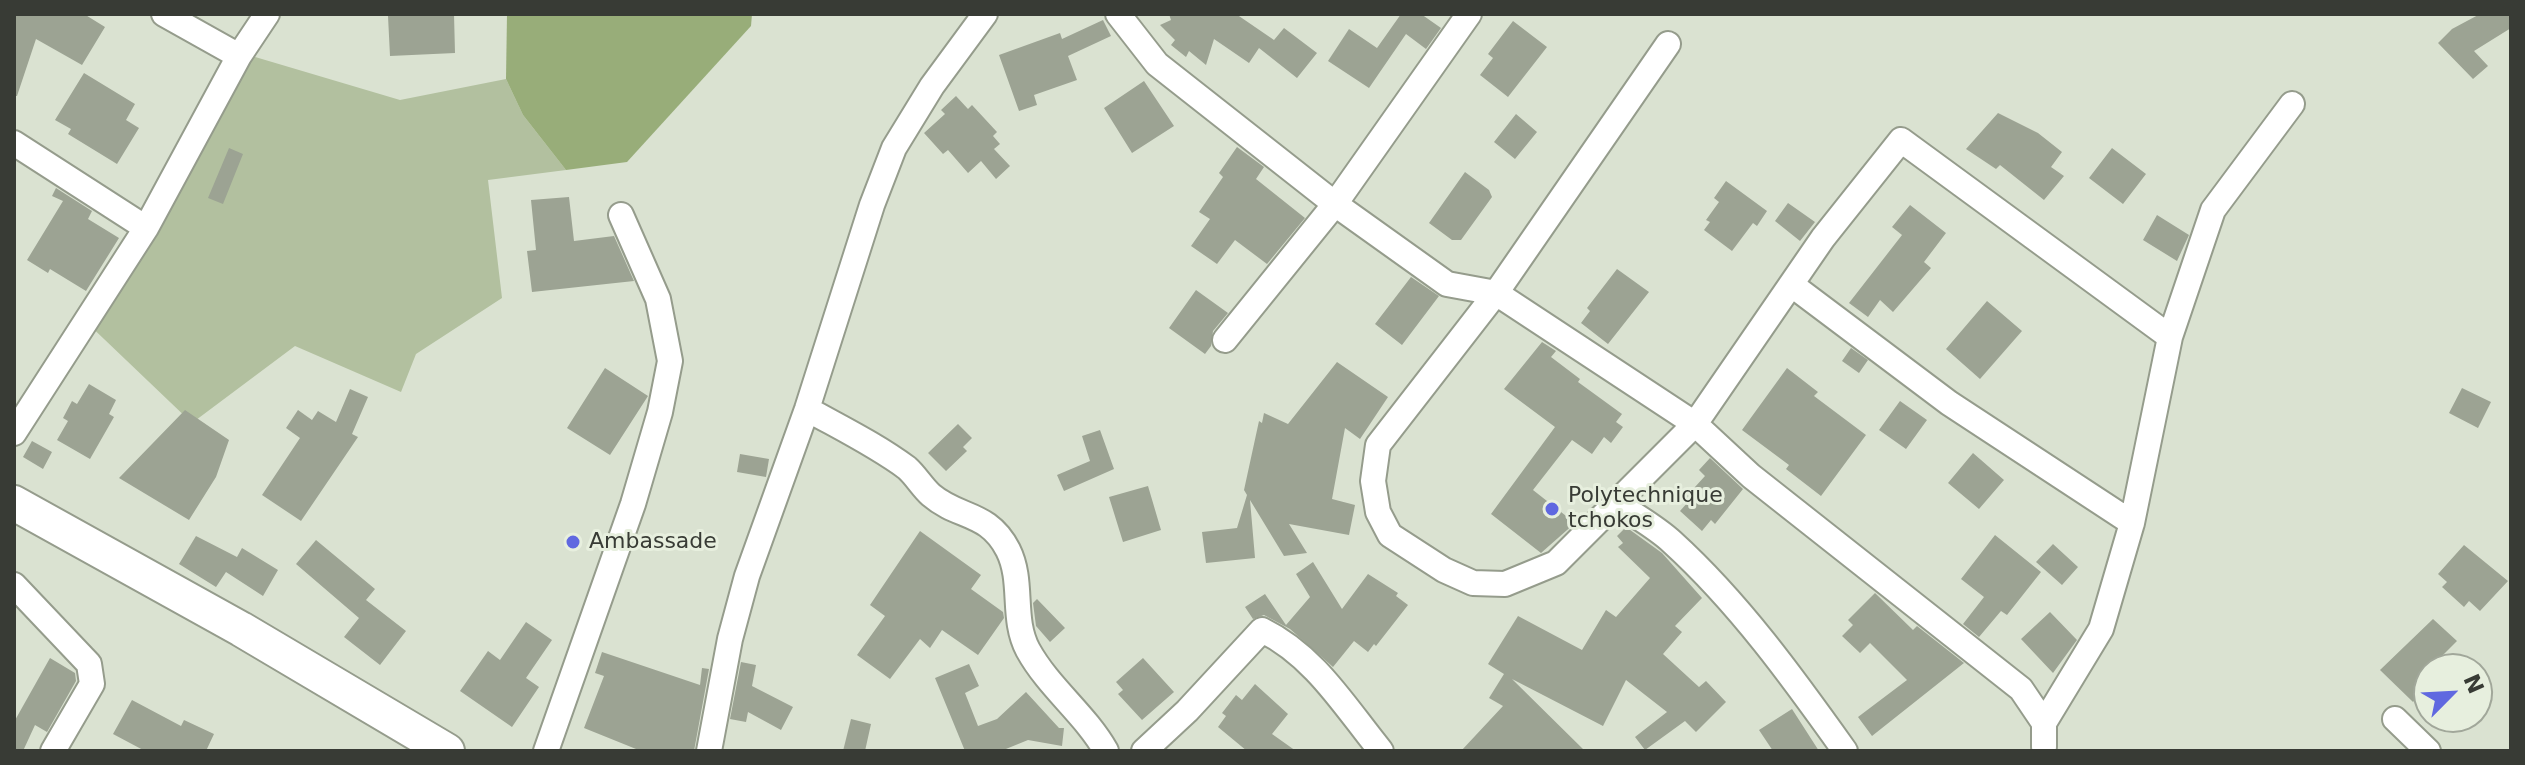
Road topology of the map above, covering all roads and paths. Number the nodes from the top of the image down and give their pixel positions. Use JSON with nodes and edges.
{"nodes":[{"id":1,"x":164,"y":14,"type":"edge"},
{"id":2,"x":267,"y":14,"type":"edge"},
{"id":3,"x":985,"y":14,"type":"edge"},
{"id":4,"x":1118,"y":14,"type":"edge"},
{"id":5,"x":1469,"y":14,"type":"edge"},
{"id":6,"x":1668,"y":44,"type":"dead end"},
{"id":7,"x":239,"y":56,"type":"junction"},
{"id":8,"x":2292,"y":104,"type":"dead end"},
{"id":9,"x":14,"y":143,"type":"edge"},
{"id":10,"x":1335,"y":204,"type":"junction"},
{"id":11,"x":621,"y":215,"type":"dead end"},
{"id":12,"x":146,"y":228,"type":"junction"},
{"id":13,"x":1792,"y":285,"type":"junction"},
{"id":14,"x":1496,"y":293,"type":"junction"},
{"id":15,"x":2170,"y":337,"type":"junction"},
{"id":16,"x":1225,"y":340,"type":"dead end"},
{"id":17,"x":807,"y":409,"type":"junction"},
{"id":18,"x":1695,"y":424,"type":"junction"},
{"id":19,"x":14,"y":433,"type":"edge"},
{"id":20,"x":14,"y":503,"type":"edge"},
{"id":21,"x":1617,"y":503,"type":"junction"},
{"id":22,"x":2132,"y":523,"type":"junction"},
{"id":23,"x":14,"y":525,"type":"edge"},
{"id":24,"x":14,"y":585,"type":"edge"},
{"id":25,"x":2395,"y":719,"type":"dead end"},
{"id":26,"x":2044,"y":743,"type":"edge"},
{"id":27,"x":53,"y":751,"type":"edge"},
{"id":28,"x":407,"y":751,"type":"edge"},
{"id":29,"x":447,"y":751,"type":"edge"},
{"id":30,"x":546,"y":751,"type":"edge"},
{"id":31,"x":709,"y":751,"type":"edge"},
{"id":32,"x":1106,"y":751,"type":"edge"},
{"id":33,"x":1144,"y":751,"type":"edge"},
{"id":34,"x":1381,"y":751,"type":"edge"},
{"id":35,"x":1845,"y":751,"type":"edge"},
{"id":36,"x":2428,"y":751,"type":"edge"}],
"edges":[{"from":1,"to":7,"type":"street"},
{"from":2,"to":7,"type":"street"},
{"from":3,"to":17,"type":"street"},
{"from":4,"to":10,"type":"street"},
{"from":5,"to":10,"type":"street"},
{"from":6,"to":14,"type":"street"},
{"from":7,"to":12,"type":"street"},
{"from":8,"to":15,"type":"street"},
{"from":9,"to":12,"type":"street"},
{"from":10,"to":14,"type":"street"},
{"from":10,"to":16,"type":"street"},
{"from":11,"to":30,"type":"street"},
{"from":12,"to":19,"type":"street"},
{"from":13,"to":15,"type":"street"},
{"from":13,"to":18,"type":"street"},
{"from":13,"to":22,"type":"street"},
{"from":14,"to":18,"type":"street"},
{"from":14,"to":21,"type":"street"},
{"from":15,"to":22,"type":"street"},
{"from":17,"to":31,"type":"street"},
{"from":17,"to":32,"type":"street"},
{"from":18,"to":21,"type":"street"},
{"from":18,"to":26,"type":"street"},
{"from":20,"to":29,"type":"main road"},
{"from":21,"to":35,"type":"street"},
{"from":22,"to":26,"type":"street"},
{"from":23,"to":28,"type":"main road"},
{"from":24,"to":27,"type":"street"},
{"from":25,"to":36,"type":"street"},
{"from":33,"to":34,"type":"street"}]}
